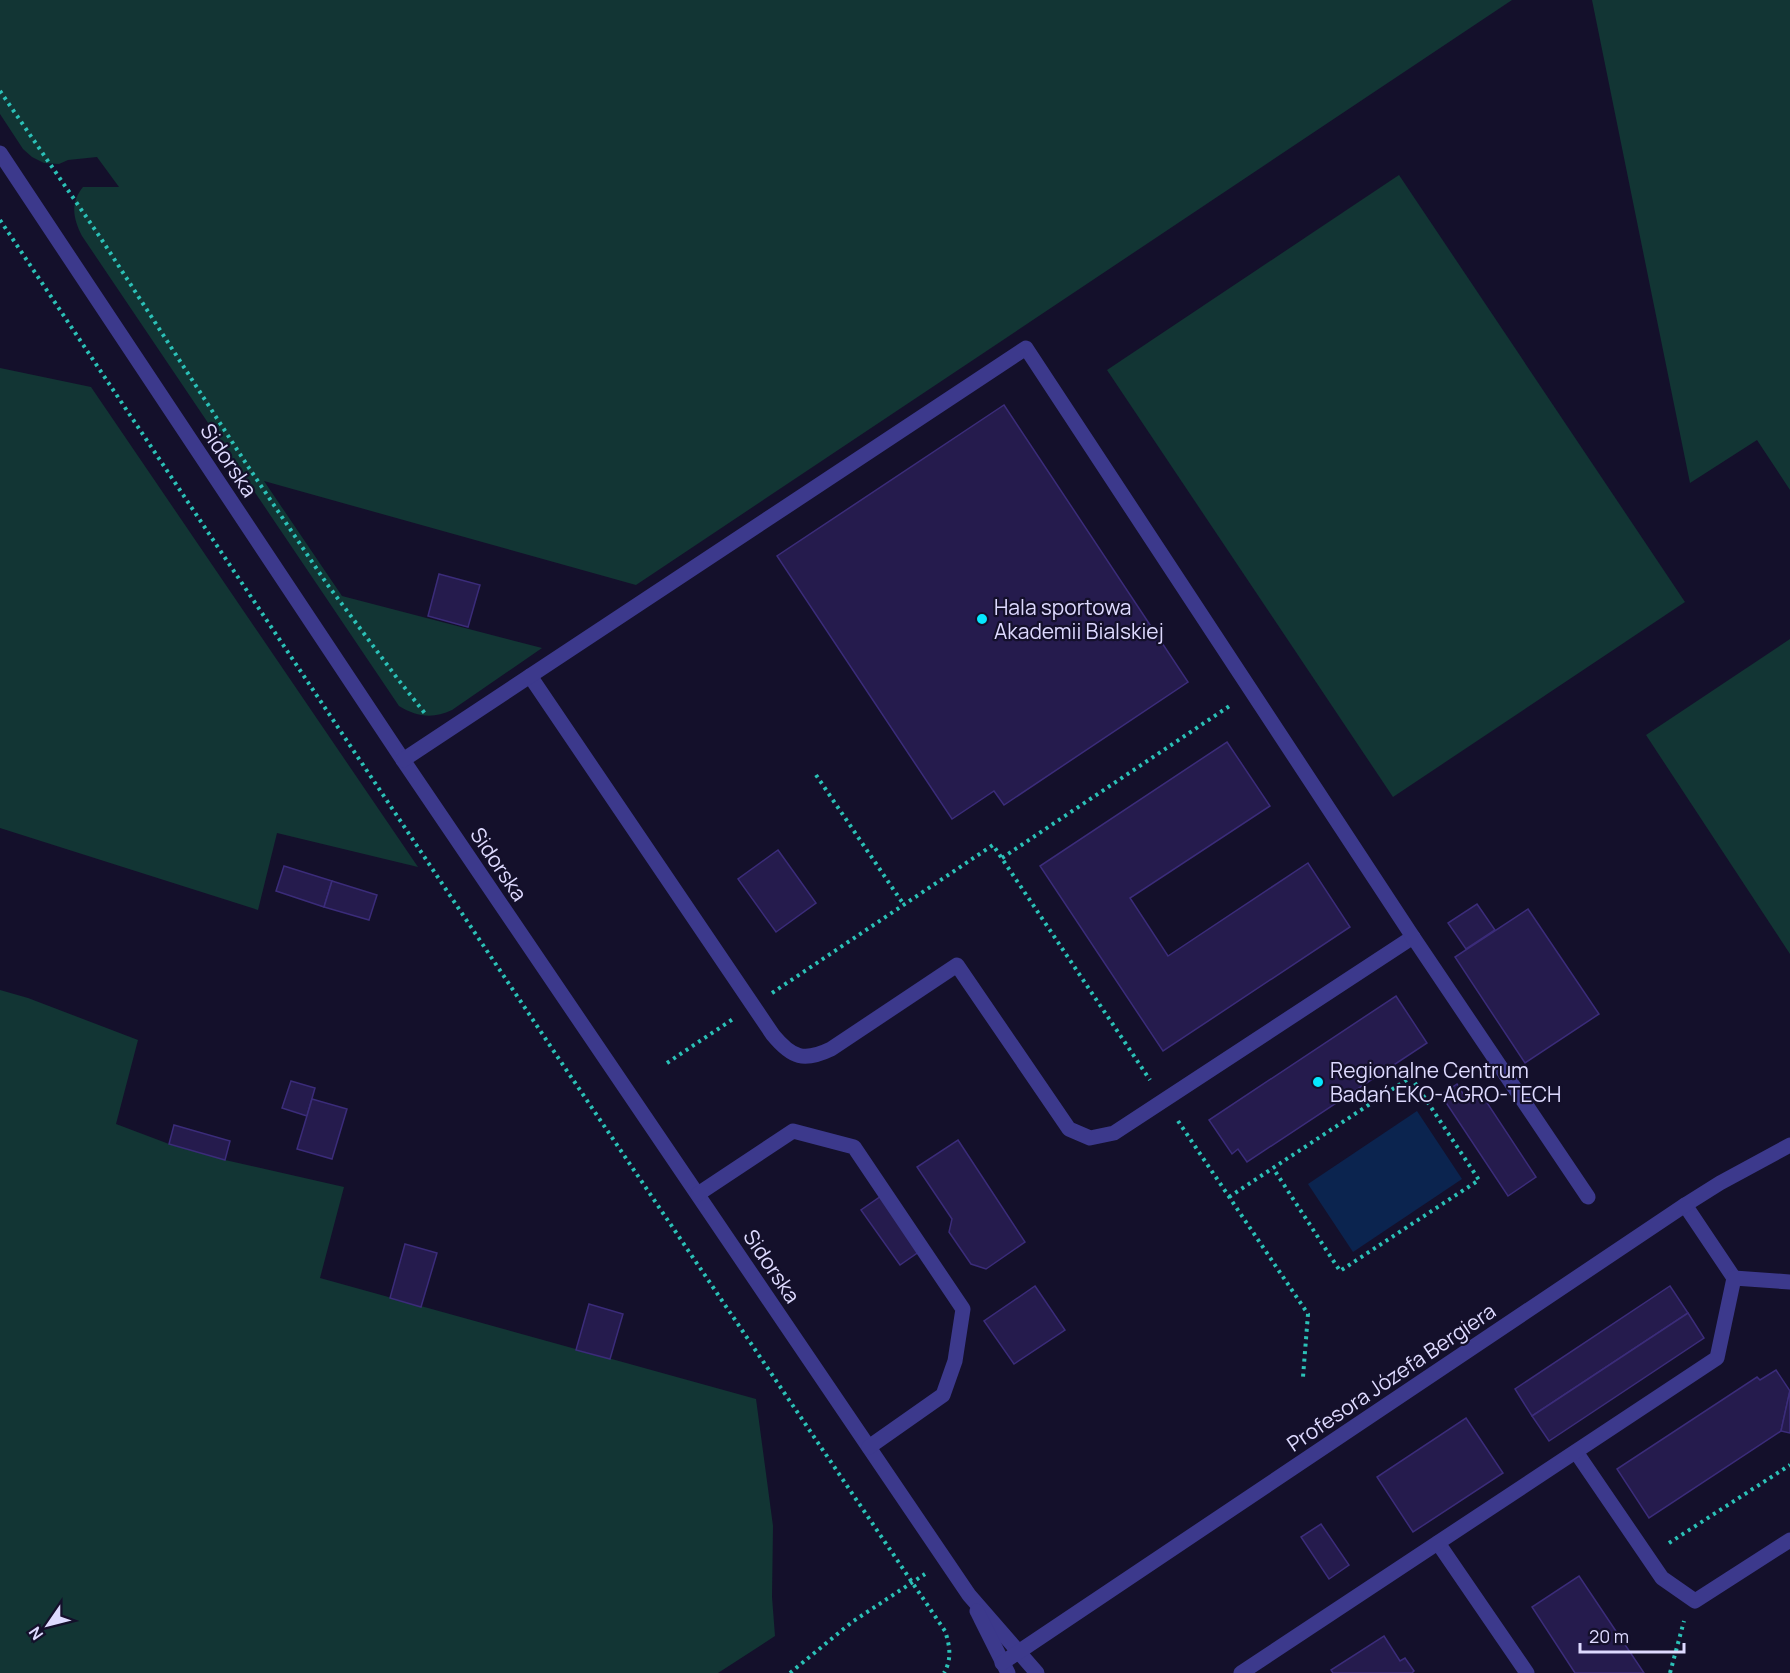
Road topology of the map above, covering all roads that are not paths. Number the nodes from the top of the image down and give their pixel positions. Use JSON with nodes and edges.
{"nodes":[{"id":1,"x":0,"y":153,"type":"edge"},
{"id":2,"x":530,"y":676,"type":"junction"},
{"id":3,"x":403,"y":760,"type":"junction"},
{"id":4,"x":1413,"y":937,"type":"junction"},
{"id":5,"x":1790,"y":1145,"type":"edge"},
{"id":6,"x":698,"y":1194,"type":"junction"},
{"id":7,"x":1588,"y":1197,"type":"dead end"},
{"id":8,"x":1685,"y":1205,"type":"junction"},
{"id":9,"x":1734,"y":1278,"type":"junction"},
{"id":10,"x":1790,"y":1282,"type":"edge"},
{"id":11,"x":869,"y":1447,"type":"junction"},
{"id":12,"x":1576,"y":1452,"type":"junction"},
{"id":13,"x":1790,"y":1540,"type":"edge"},
{"id":14,"x":1438,"y":1543,"type":"junction"},
{"id":15,"x":969,"y":1595,"type":"junction"},
{"id":16,"x":1019,"y":1651,"type":"junction"},
{"id":17,"x":1005,"y":1668,"type":"edge"},
{"id":18,"x":1035,"y":1672,"type":"edge"},
{"id":19,"x":1241,"y":1673,"type":"edge"},
{"id":20,"x":1527,"y":1673,"type":"edge"}],
"edges":[{"from":1,"to":3,"type":"street","name":"Sidorska"},
{"from":2,"to":3,"type":"street"},
{"from":2,"to":4,"type":"street"},
{"from":2,"to":4,"type":"street"},
{"from":3,"to":6,"type":"street","name":"Sidorska"},
{"from":4,"to":7,"type":"street"},
{"from":5,"to":8,"type":"street","name":"Profesora Józefa Bergiera"},
{"from":6,"to":11,"type":"street","name":"Sidorska"},
{"from":6,"to":11,"type":"street"},
{"from":8,"to":9,"type":"street"},
{"from":8,"to":16,"type":"street","name":"Profesora Józefa Bergiera"},
{"from":9,"to":10,"type":"street"},
{"from":9,"to":12,"type":"street"},
{"from":11,"to":15,"type":"street","name":"Sidorska"},
{"from":12,"to":13,"type":"street"},
{"from":12,"to":14,"type":"street"},
{"from":14,"to":19,"type":"street"},
{"from":14,"to":20,"type":"street"},
{"from":15,"to":16,"type":"street","name":"Sidorska"},
{"from":15,"to":17,"type":"street","name":"Sidorska"},
{"from":16,"to":17,"type":"street","name":"Profesora Józefa Bergiera"},
{"from":16,"to":18,"type":"street","name":"Sidorska"}]}
